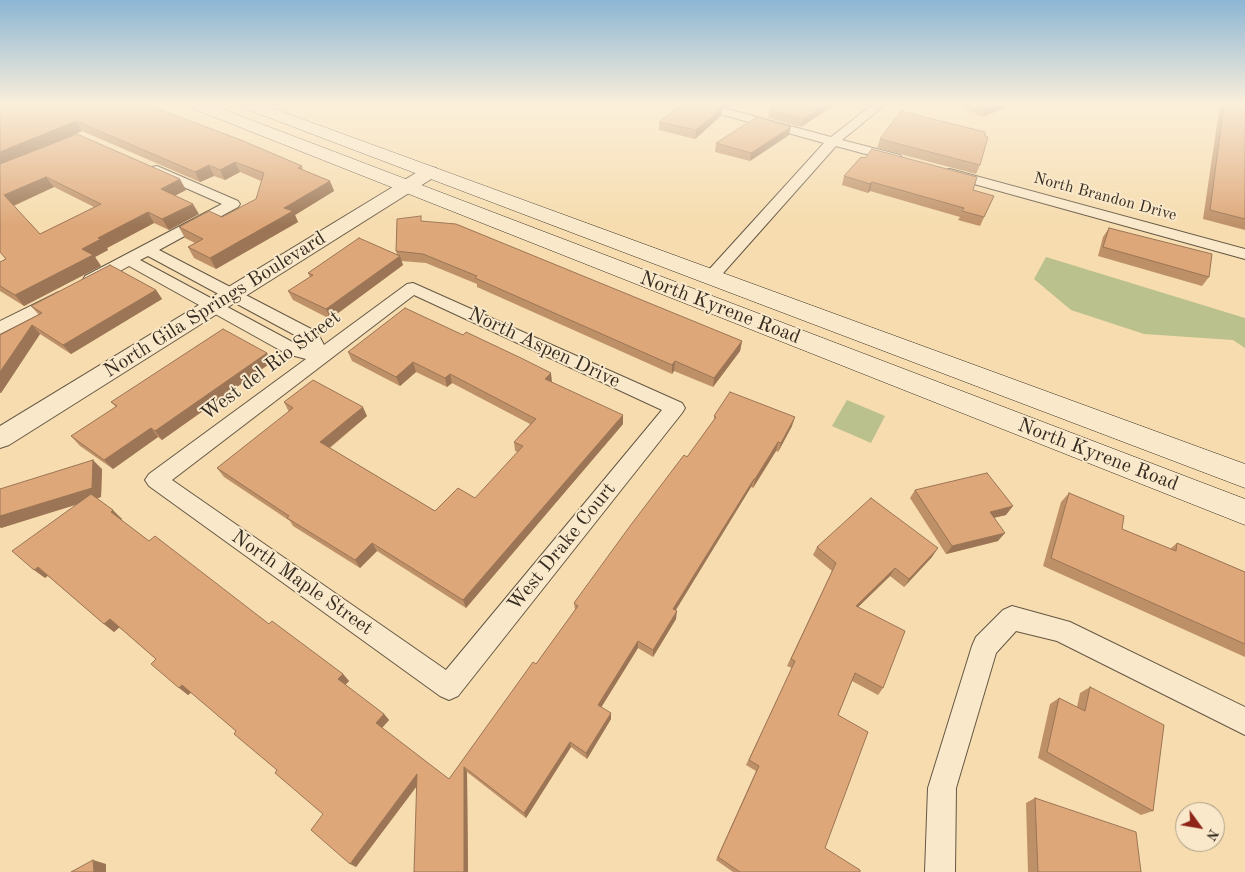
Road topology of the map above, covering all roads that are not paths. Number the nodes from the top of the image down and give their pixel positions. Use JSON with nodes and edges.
{"nodes":[{"id":1,"x":302,"y":145,"type":"edge"},
{"id":2,"x":357,"y":145,"type":"edge"},
{"id":3,"x":829,"y":145,"type":"edge"},
{"id":4,"x":846,"y":145,"type":"edge"},
{"id":5,"x":906,"y":161,"type":"edge"},
{"id":6,"x":145,"y":165,"type":"edge"},
{"id":7,"x":934,"y":169,"type":"edge"},
{"id":8,"x":430,"y":172,"type":"junction"},
{"id":9,"x":407,"y":185,"type":"junction"},
{"id":10,"x":148,"y":250,"type":"junction"},
{"id":11,"x":1245,"y":254,"type":"edge"},
{"id":12,"x":129,"y":260,"type":"junction"},
{"id":13,"x":711,"y":277,"type":"junction"},
{"id":14,"x":413,"y":288,"type":"joint"},
{"id":15,"x":234,"y":294,"type":"junction"},
{"id":16,"x":215,"y":306,"type":"junction"},
{"id":17,"x":0,"y":328,"type":"edge"},
{"id":18,"x":321,"y":356,"type":"junction"},
{"id":19,"x":675,"y":408,"type":"joint"},
{"id":20,"x":0,"y":438,"type":"edge"},
{"id":21,"x":1245,"y":476,"type":"edge"},
{"id":22,"x":156,"y":480,"type":"joint"},
{"id":23,"x":1245,"y":512,"type":"edge"},
{"id":24,"x":449,"y":687,"type":"joint"},
{"id":25,"x":1245,"y":721,"type":"edge"},
{"id":26,"x":940,"y":872,"type":"edge"}],
"edges":[{"from":1,"to":9,"type":"main road","name":"North Kyrene Road"},
{"from":2,"to":8,"type":"main road","name":"North Kyrene Road"},
{"from":3,"to":13,"type":"street"},
{"from":4,"to":5,"type":"street"},
{"from":6,"to":10,"type":"street"},
{"from":7,"to":11,"type":"street","name":"North Brandon Drive"},
{"from":8,"to":9,"type":"street","name":"North Gila Springs Boulevard"},
{"from":8,"to":13,"type":"main road","name":"North Kyrene Road"},
{"from":9,"to":15,"type":"street","name":"North Gila Springs Boulevard"},
{"from":9,"to":23,"type":"main road","name":"North Kyrene Road"},
{"from":10,"to":12,"type":"street"},
{"from":10,"to":15,"type":"street"},
{"from":12,"to":16,"type":"street"},
{"from":12,"to":17,"type":"street"},
{"from":13,"to":21,"type":"main road","name":"North Kyrene Road"},
{"from":14,"to":18,"type":"street","name":"West del Rio Street"},
{"from":14,"to":19,"type":"street","name":"North Aspen Drive"},
{"from":15,"to":16,"type":"street","name":"North Gila Springs Boulevard"},
{"from":15,"to":18,"type":"street"},
{"from":16,"to":18,"type":"street"},
{"from":16,"to":20,"type":"street","name":"North Gila Springs Boulevard"},
{"from":18,"to":22,"type":"street","name":"West del Rio Street"},
{"from":19,"to":24,"type":"street","name":"West Drake Court"},
{"from":22,"to":24,"type":"street","name":"North Maple Street"},
{"from":25,"to":26,"type":"street"}]}
